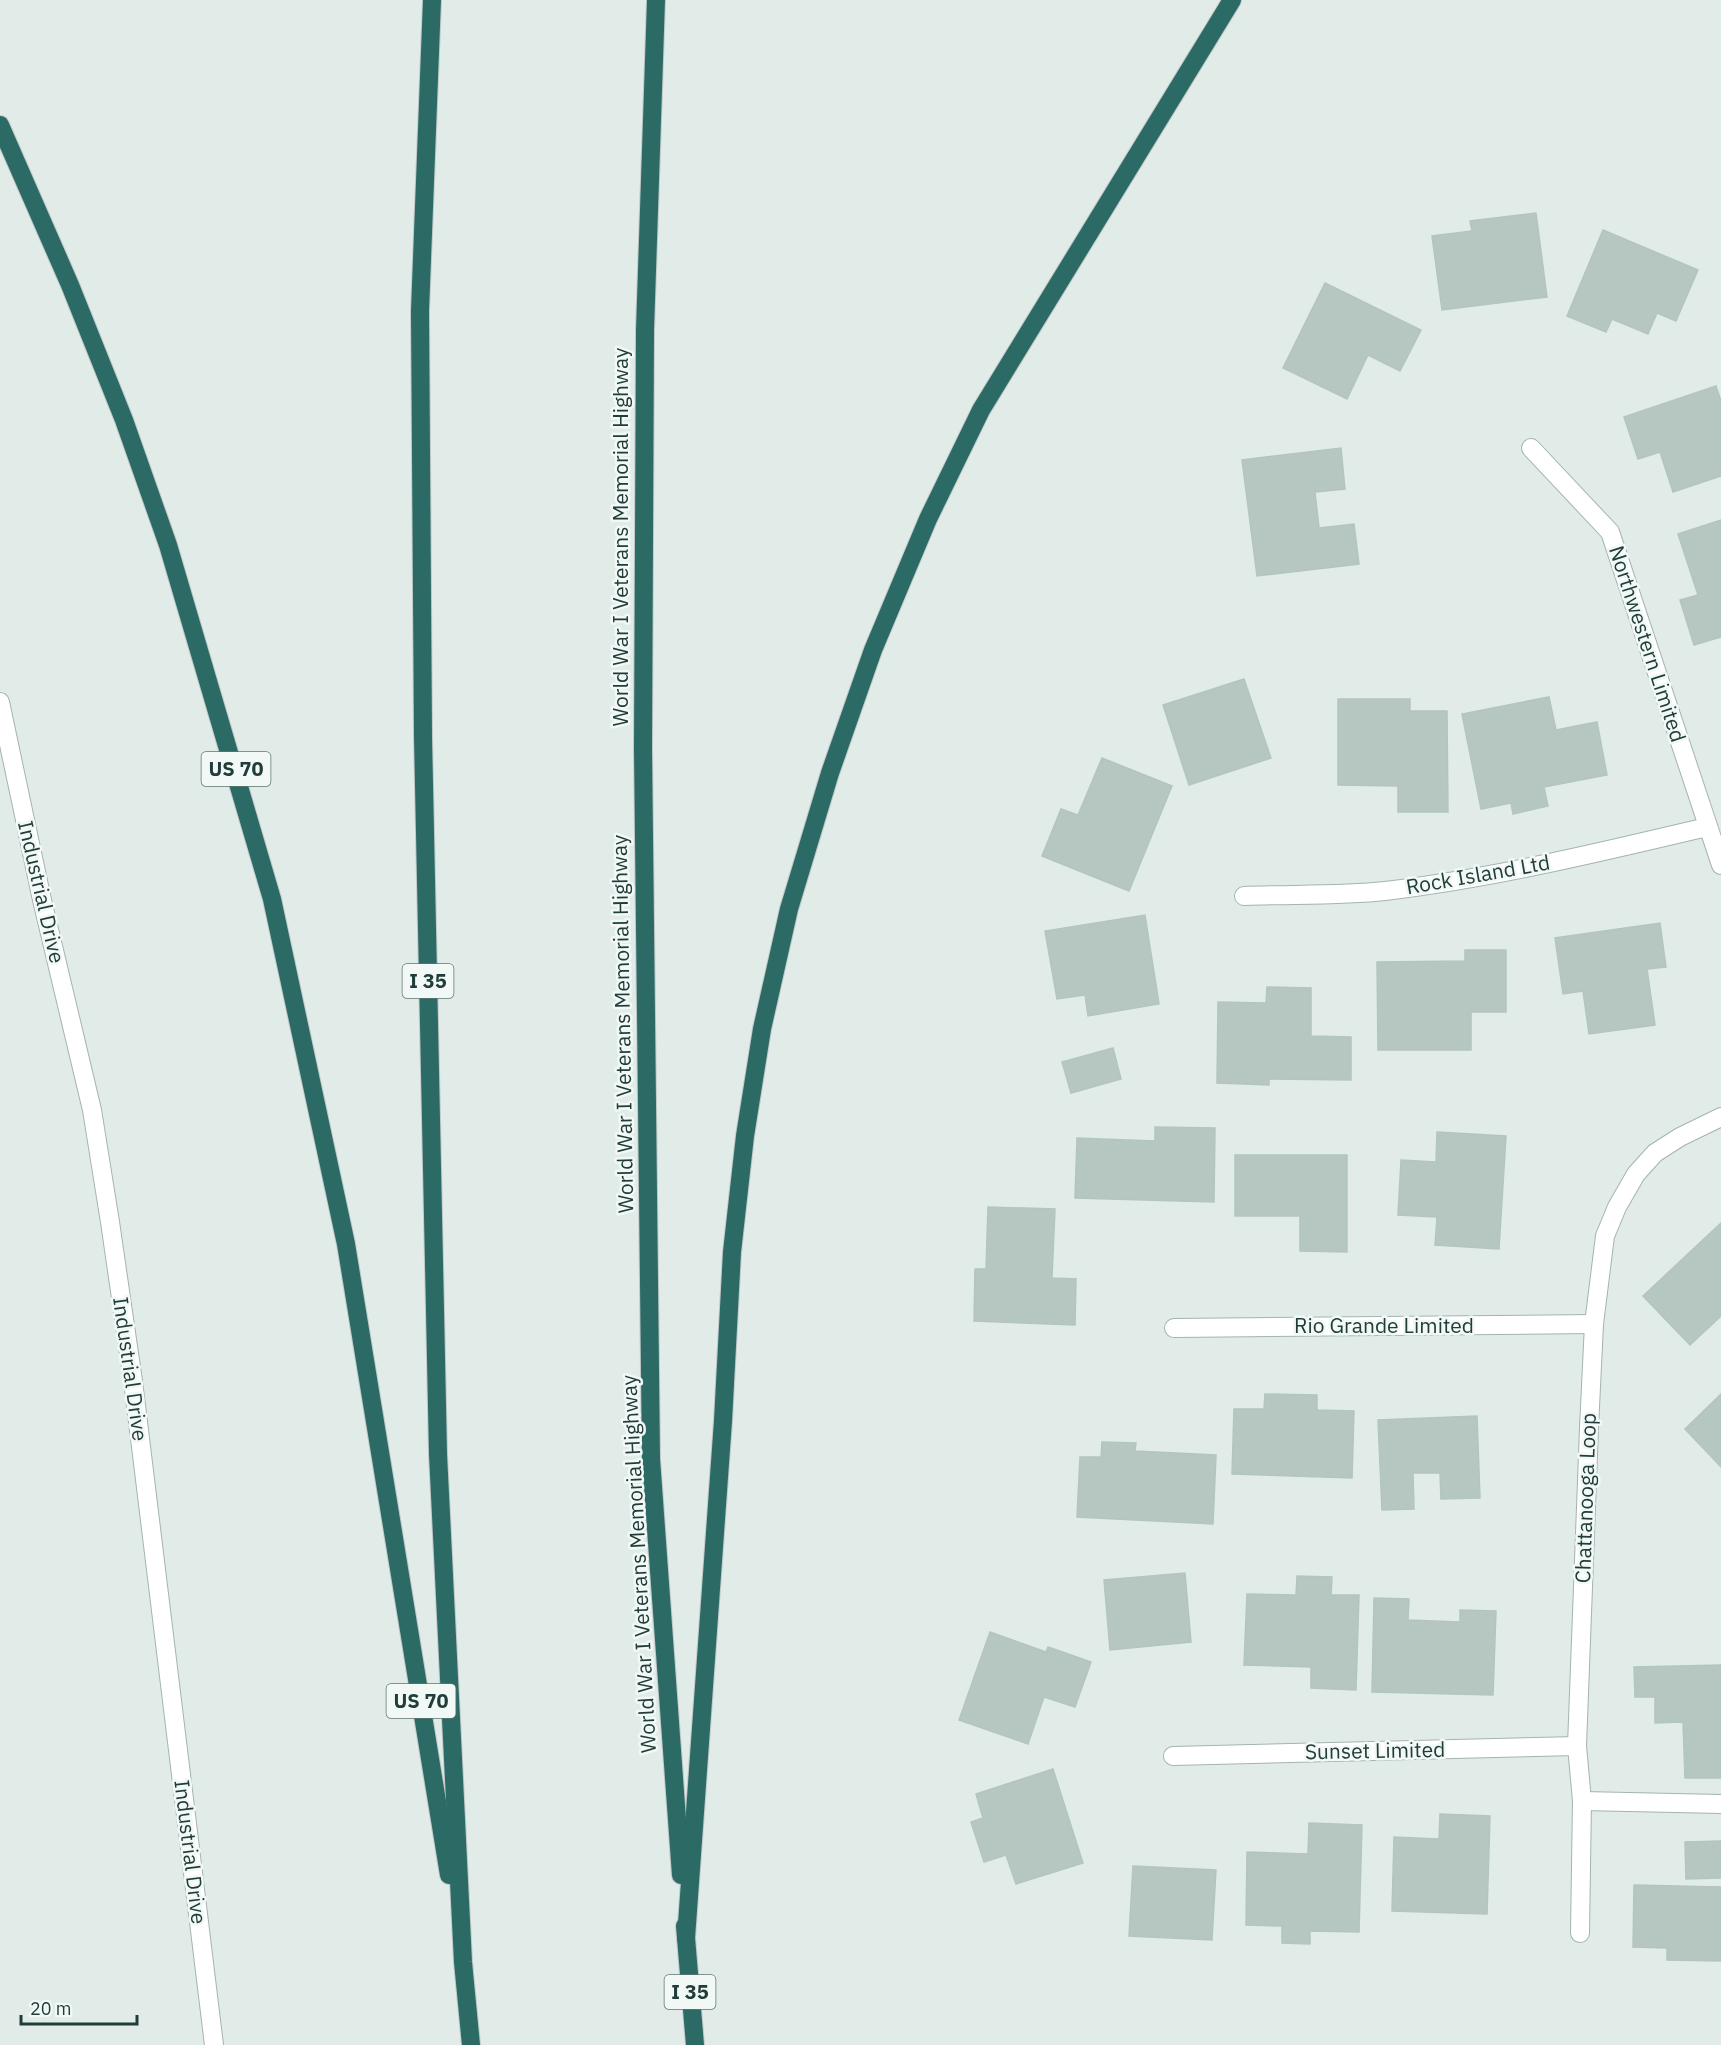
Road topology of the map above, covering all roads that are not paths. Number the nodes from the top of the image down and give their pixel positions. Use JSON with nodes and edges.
{"nodes":[{"id":1,"x":432,"y":0,"type":"edge"},
{"id":2,"x":656,"y":0,"type":"edge"},
{"id":3,"x":1232,"y":0,"type":"edge"},
{"id":4,"x":0,"y":125,"type":"edge"},
{"id":5,"x":1531,"y":448,"type":"dead end"},
{"id":6,"x":0,"y":702,"type":"edge"},
{"id":7,"x":1707,"y":827,"type":"junction"},
{"id":8,"x":1721,"y":865,"type":"edge"},
{"id":9,"x":1244,"y":896,"type":"dead end"},
{"id":10,"x":1721,"y":1117,"type":"edge"},
{"id":11,"x":1594,"y":1324,"type":"junction"},
{"id":12,"x":1174,"y":1328,"type":"dead end"},
{"id":13,"x":1577,"y":1746,"type":"junction"},
{"id":14,"x":1173,"y":1756,"type":"dead end"},
{"id":15,"x":1582,"y":1800,"type":"junction"},
{"id":16,"x":1721,"y":1804,"type":"edge"},
{"id":17,"x":1580,"y":1933,"type":"dead end"},
{"id":18,"x":686,"y":1938,"type":"junction"},
{"id":19,"x":463,"y":1962,"type":"junction"},
{"id":20,"x":214,"y":2045,"type":"edge"},
{"id":21,"x":471,"y":2045,"type":"edge"},
{"id":22,"x":695,"y":2045,"type":"edge"}],
"edges":[{"from":1,"to":19,"type":"highway","number":"I 35"},
{"from":2,"to":18,"type":"highway","name":"World War I Veterans Memorial Highway","number":"I 35"},
{"from":3,"to":18,"type":"highway"},
{"from":4,"to":19,"type":"highway","number":"US 70"},
{"from":5,"to":7,"type":"street","name":"Northwestern Limited"},
{"from":6,"to":20,"type":"street","name":"Industrial Drive"},
{"from":7,"to":8,"type":"street","name":"Northwestern Limited"},
{"from":7,"to":9,"type":"street","name":"Rock Island Ltd"},
{"from":10,"to":11,"type":"street","name":"Chattanooga Loop"},
{"from":11,"to":12,"type":"street","name":"Rio Grande Limited"},
{"from":11,"to":13,"type":"street","name":"Chattanooga Loop"},
{"from":13,"to":14,"type":"street","name":"Sunset Limited"},
{"from":13,"to":15,"type":"street","name":"Chattanooga Loop"},
{"from":15,"to":16,"type":"street"},
{"from":15,"to":17,"type":"street","name":"Chattanooga Loop"},
{"from":18,"to":22,"type":"highway","name":"World War I Veterans Memorial Highway","number":"I 35"},
{"from":19,"to":21,"type":"highway","number":"I 35"}]}
